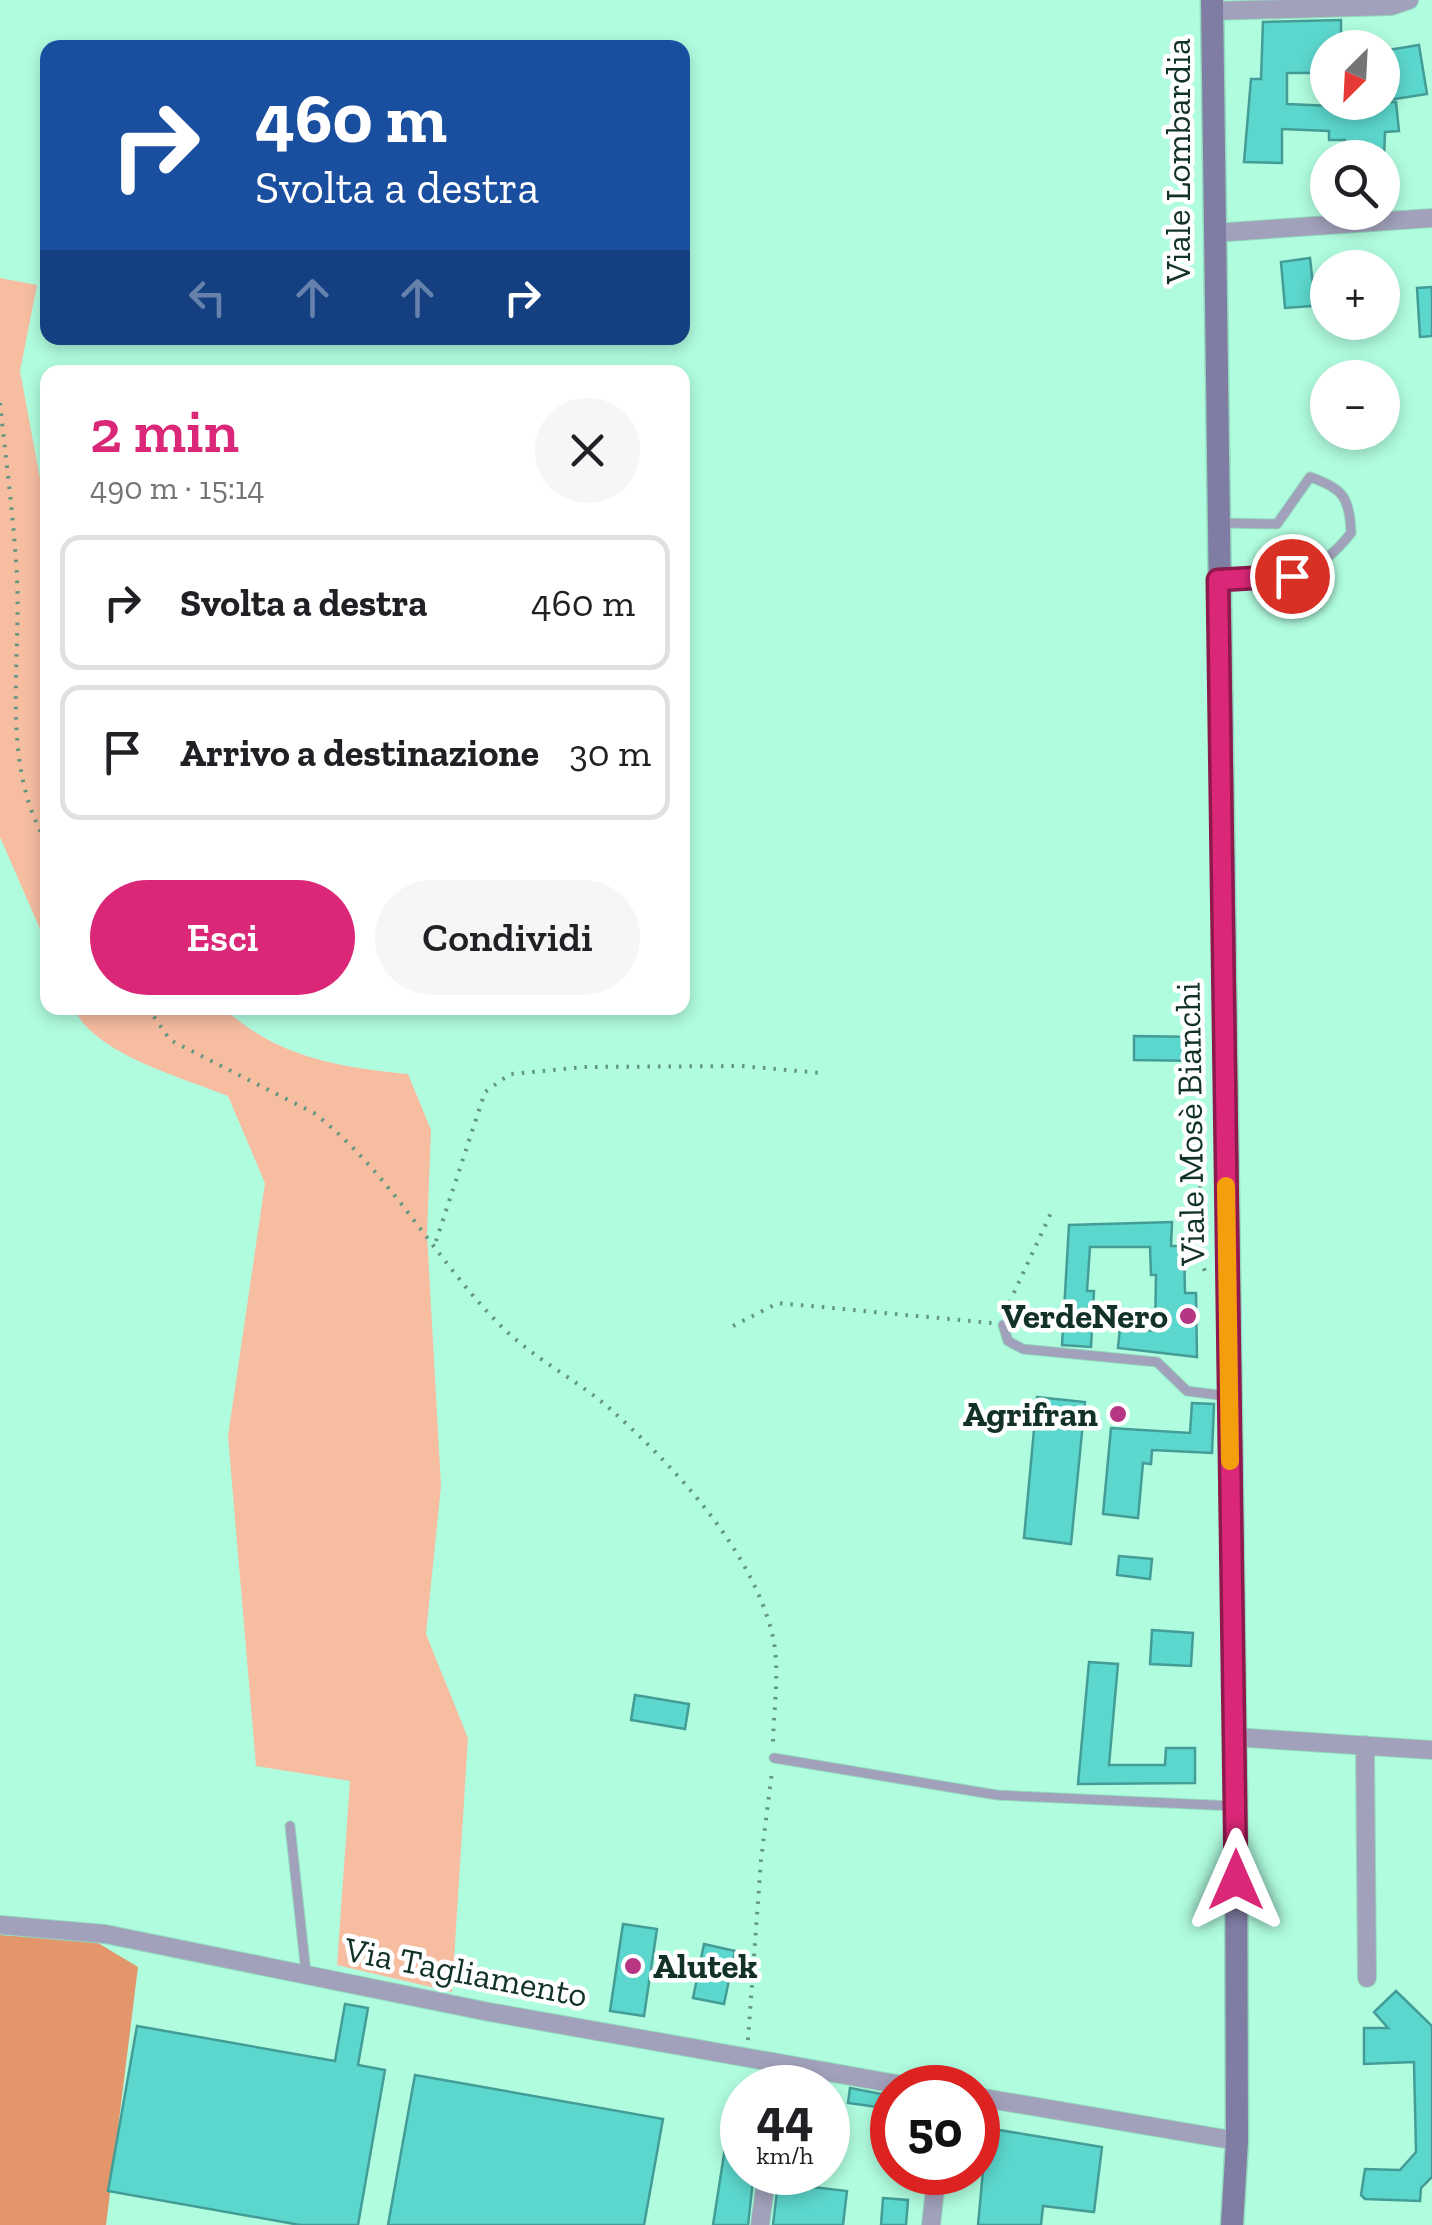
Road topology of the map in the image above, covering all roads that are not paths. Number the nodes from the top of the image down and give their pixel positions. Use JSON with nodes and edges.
{"nodes":[{"id":1,"x":1409,"y":0,"type":"edge"},
{"id":2,"x":1212,"y":6,"type":"edge"},
{"id":3,"x":1432,"y":218,"type":"edge"},
{"id":4,"x":1213,"y":233,"type":"junction"},
{"id":5,"x":1214,"y":321,"type":"joint"},
{"id":6,"x":1216,"y":522,"type":"junction"},
{"id":7,"x":1218,"y":580,"type":"junction"},
{"id":8,"x":1003,"y":1325,"type":"road end"},
{"id":9,"x":1229,"y":1396,"type":"junction"},
{"id":10,"x":1234,"y":1737,"type":"junction"},
{"id":11,"x":1365,"y":1745,"type":"junction"},
{"id":12,"x":1432,"y":1750,"type":"edge"},
{"id":13,"x":774,"y":1758,"type":"road end"},
{"id":14,"x":1236,"y":1806,"type":"junction"},
{"id":15,"x":290,"y":1826,"type":"dead end"},
{"id":16,"x":0,"y":1925,"type":"edge"},
{"id":17,"x":306,"y":1973,"type":"junction"},
{"id":18,"x":1367,"y":1978,"type":"dead end"},
{"id":19,"x":773,"y":2065,"type":"edge"},
{"id":20,"x":1000,"y":2101,"type":"edge"},
{"id":21,"x":1237,"y":2141,"type":"junction"},
{"id":22,"x":764,"y":2195,"type":"edge"},
{"id":23,"x":934,"y":2195,"type":"edge"},
{"id":24,"x":760,"y":2225,"type":"edge"},
{"id":25,"x":931,"y":2225,"type":"edge"},
{"id":26,"x":1232,"y":2225,"type":"edge"}],
"edges":[{"from":1,"to":2,"type":"street"},
{"from":2,"to":4,"type":"main road","name":"Viale Lombardia"},
{"from":3,"to":4,"type":"street"},
{"from":4,"to":5,"type":"main road","name":"Viale Lombardia"},
{"from":5,"to":6,"type":"main road","name":"Viale Mosè Bianchi"},
{"from":6,"to":7,"type":"main road","name":"Viale Mosè Bianchi"},
{"from":6,"to":7,"type":"lane"},
{"from":7,"to":9,"type":"main road","name":"Viale Mosè Bianchi"},
{"from":8,"to":9,"type":"lane"},
{"from":9,"to":10,"type":"main road","name":"Viale Mosè Bianchi"},
{"from":10,"to":11,"type":"street"},
{"from":10,"to":14,"type":"main road","name":"Viale Mosè Bianchi"},
{"from":11,"to":12,"type":"street"},
{"from":11,"to":18,"type":"street"},
{"from":13,"to":14,"type":"lane"},
{"from":14,"to":21,"type":"main road","name":"Viale Mosè Bianchi"},
{"from":15,"to":17,"type":"lane"},
{"from":16,"to":17,"type":"street","name":"Via Tagliamento"},
{"from":17,"to":19,"type":"street","name":"Via Tagliamento"},
{"from":20,"to":21,"type":"street"},
{"from":21,"to":26,"type":"main road","name":"Viale Mosè Bianchi"},
{"from":22,"to":24,"type":"street"},
{"from":23,"to":25,"type":"street"}]}
